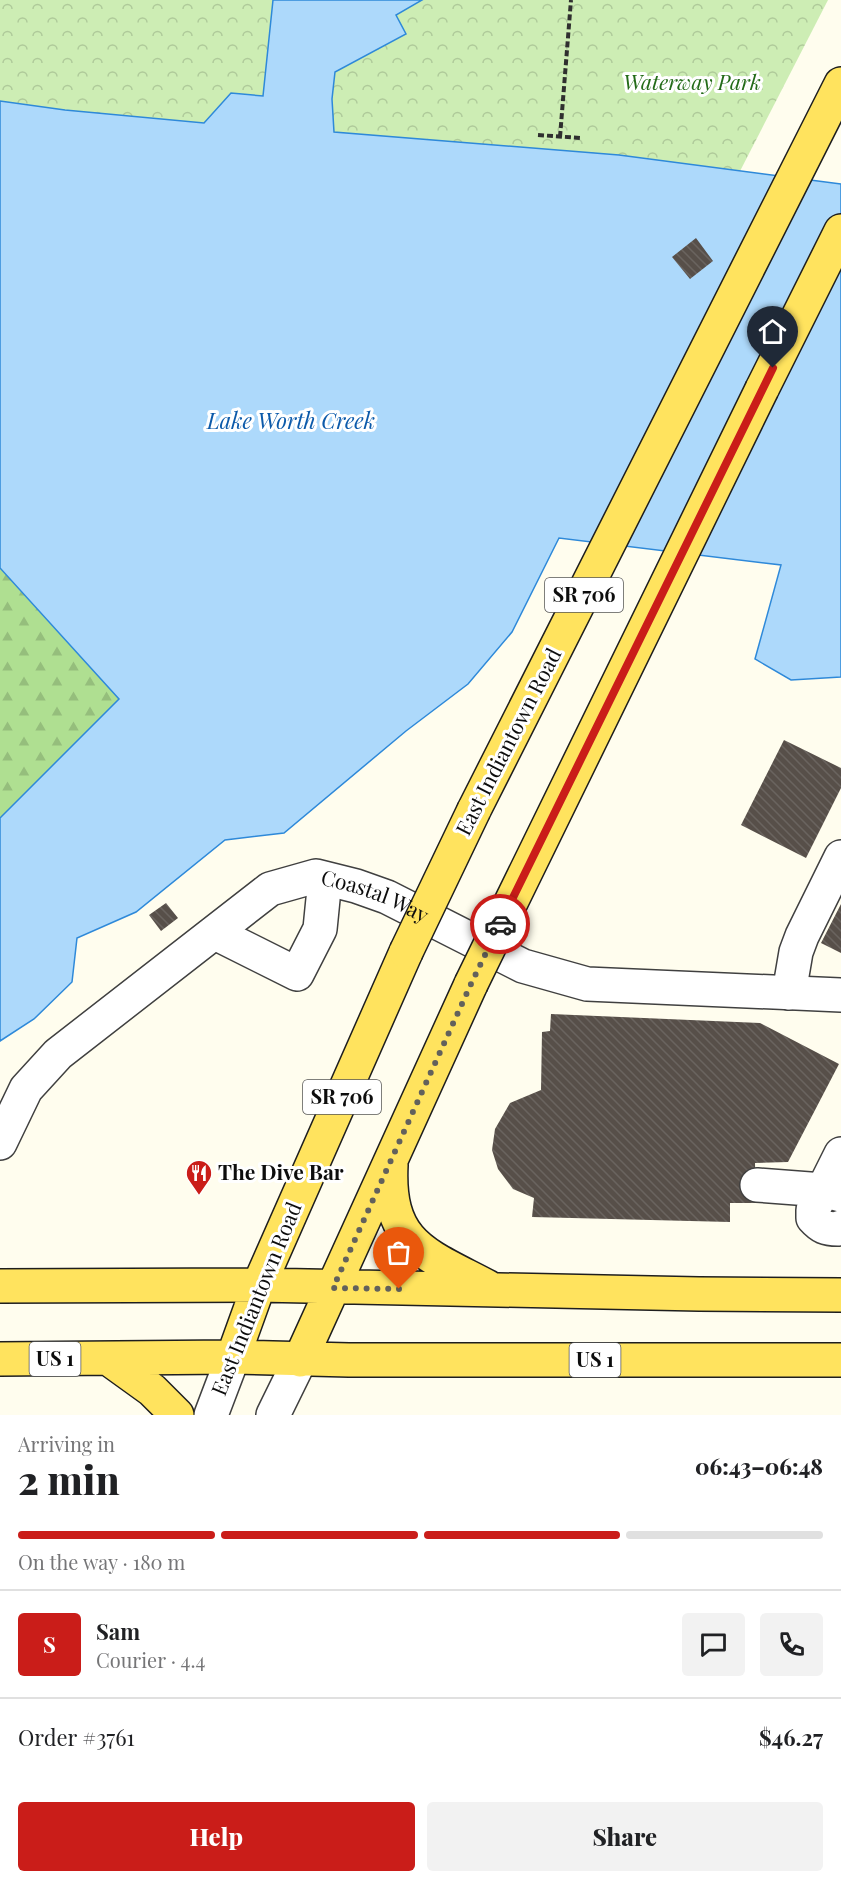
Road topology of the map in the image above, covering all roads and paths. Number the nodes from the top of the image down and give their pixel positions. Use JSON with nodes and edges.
{"nodes":[{"id":1,"x":571,"y":0,"type":"edge"},
{"id":2,"x":841,"y":84,"type":"edge"},
{"id":3,"x":538,"y":135,"type":"dead end"},
{"id":4,"x":560,"y":137,"type":"junction"},
{"id":5,"x":580,"y":138,"type":"dead end"},
{"id":6,"x":841,"y":231,"type":"edge"},
{"id":7,"x":841,"y":857,"type":"edge"},
{"id":8,"x":325,"y":879,"type":"junction"},
{"id":9,"x":215,"y":933,"type":"junction"},
{"id":10,"x":789,"y":993,"type":"junction"},
{"id":11,"x":841,"y":995,"type":"edge"},
{"id":12,"x":0,"y":1143,"type":"edge"},
{"id":13,"x":841,"y":1154,"type":"edge"},
{"id":14,"x":391,"y":1161,"type":"junction"},
{"id":15,"x":757,"y":1185,"type":"dead end"},
{"id":16,"x":832,"y":1193,"type":"edge"},
{"id":17,"x":841,"y":1227,"type":"edge"},
{"id":18,"x":0,"y":1286,"type":"edge"},
{"id":19,"x":259,"y":1286,"type":"junction"},
{"id":20,"x":333,"y":1288,"type":"junction"},
{"id":21,"x":493,"y":1290,"type":"junction"},
{"id":22,"x":841,"y":1295,"type":"edge"},
{"id":23,"x":232,"y":1357,"type":"junction"},
{"id":24,"x":0,"y":1359,"type":"edge"},
{"id":25,"x":109,"y":1359,"type":"junction"},
{"id":26,"x":300,"y":1360,"type":"junction"},
{"id":27,"x":841,"y":1360,"type":"edge"},
{"id":28,"x":177,"y":1415,"type":"edge"},
{"id":29,"x":211,"y":1415,"type":"edge"},
{"id":30,"x":273,"y":1415,"type":"edge"}],
"edges":[{"from":1,"to":4,"type":"path"},
{"from":2,"to":19,"type":"main road","name":"East Indiantown Road","number":"SR 706","bridge":true},
{"from":3,"to":4,"type":"path"},
{"from":4,"to":5,"type":"path"},
{"from":6,"to":14,"type":"main road","number":"SR 706","bridge":true},
{"from":7,"to":10,"type":"street"},
{"from":8,"to":9,"type":"street","name":"Coastal Way"},
{"from":8,"to":9,"type":"street"},
{"from":8,"to":10,"type":"street","name":"Coastal Way"},
{"from":9,"to":12,"type":"street","name":"Coastal Way"},
{"from":10,"to":11,"type":"street","name":"Coastal Way"},
{"from":13,"to":16,"type":"street"},
{"from":14,"to":20,"type":"main road","number":"SR 706"},
{"from":14,"to":21,"type":"main road"},
{"from":15,"to":16,"type":"street"},
{"from":16,"to":17,"type":"street"},
{"from":18,"to":19,"type":"main road"},
{"from":19,"to":20,"type":"main road"},
{"from":19,"to":23,"type":"main road","name":"East Indiantown Road","number":"SR 706"},
{"from":20,"to":21,"type":"main road"},
{"from":20,"to":26,"type":"main road","number":"SR 706"},
{"from":21,"to":22,"type":"main road"},
{"from":23,"to":25,"type":"main road","number":"US 1"},
{"from":23,"to":26,"type":"main road","number":"US 1"},
{"from":23,"to":29,"type":"street","name":"East Indiantown Road"},
{"from":24,"to":25,"type":"main road","number":"US 1"},
{"from":25,"to":28,"type":"main road"},
{"from":26,"to":27,"type":"main road","number":"US 1"},
{"from":26,"to":30,"type":"street"}]}
